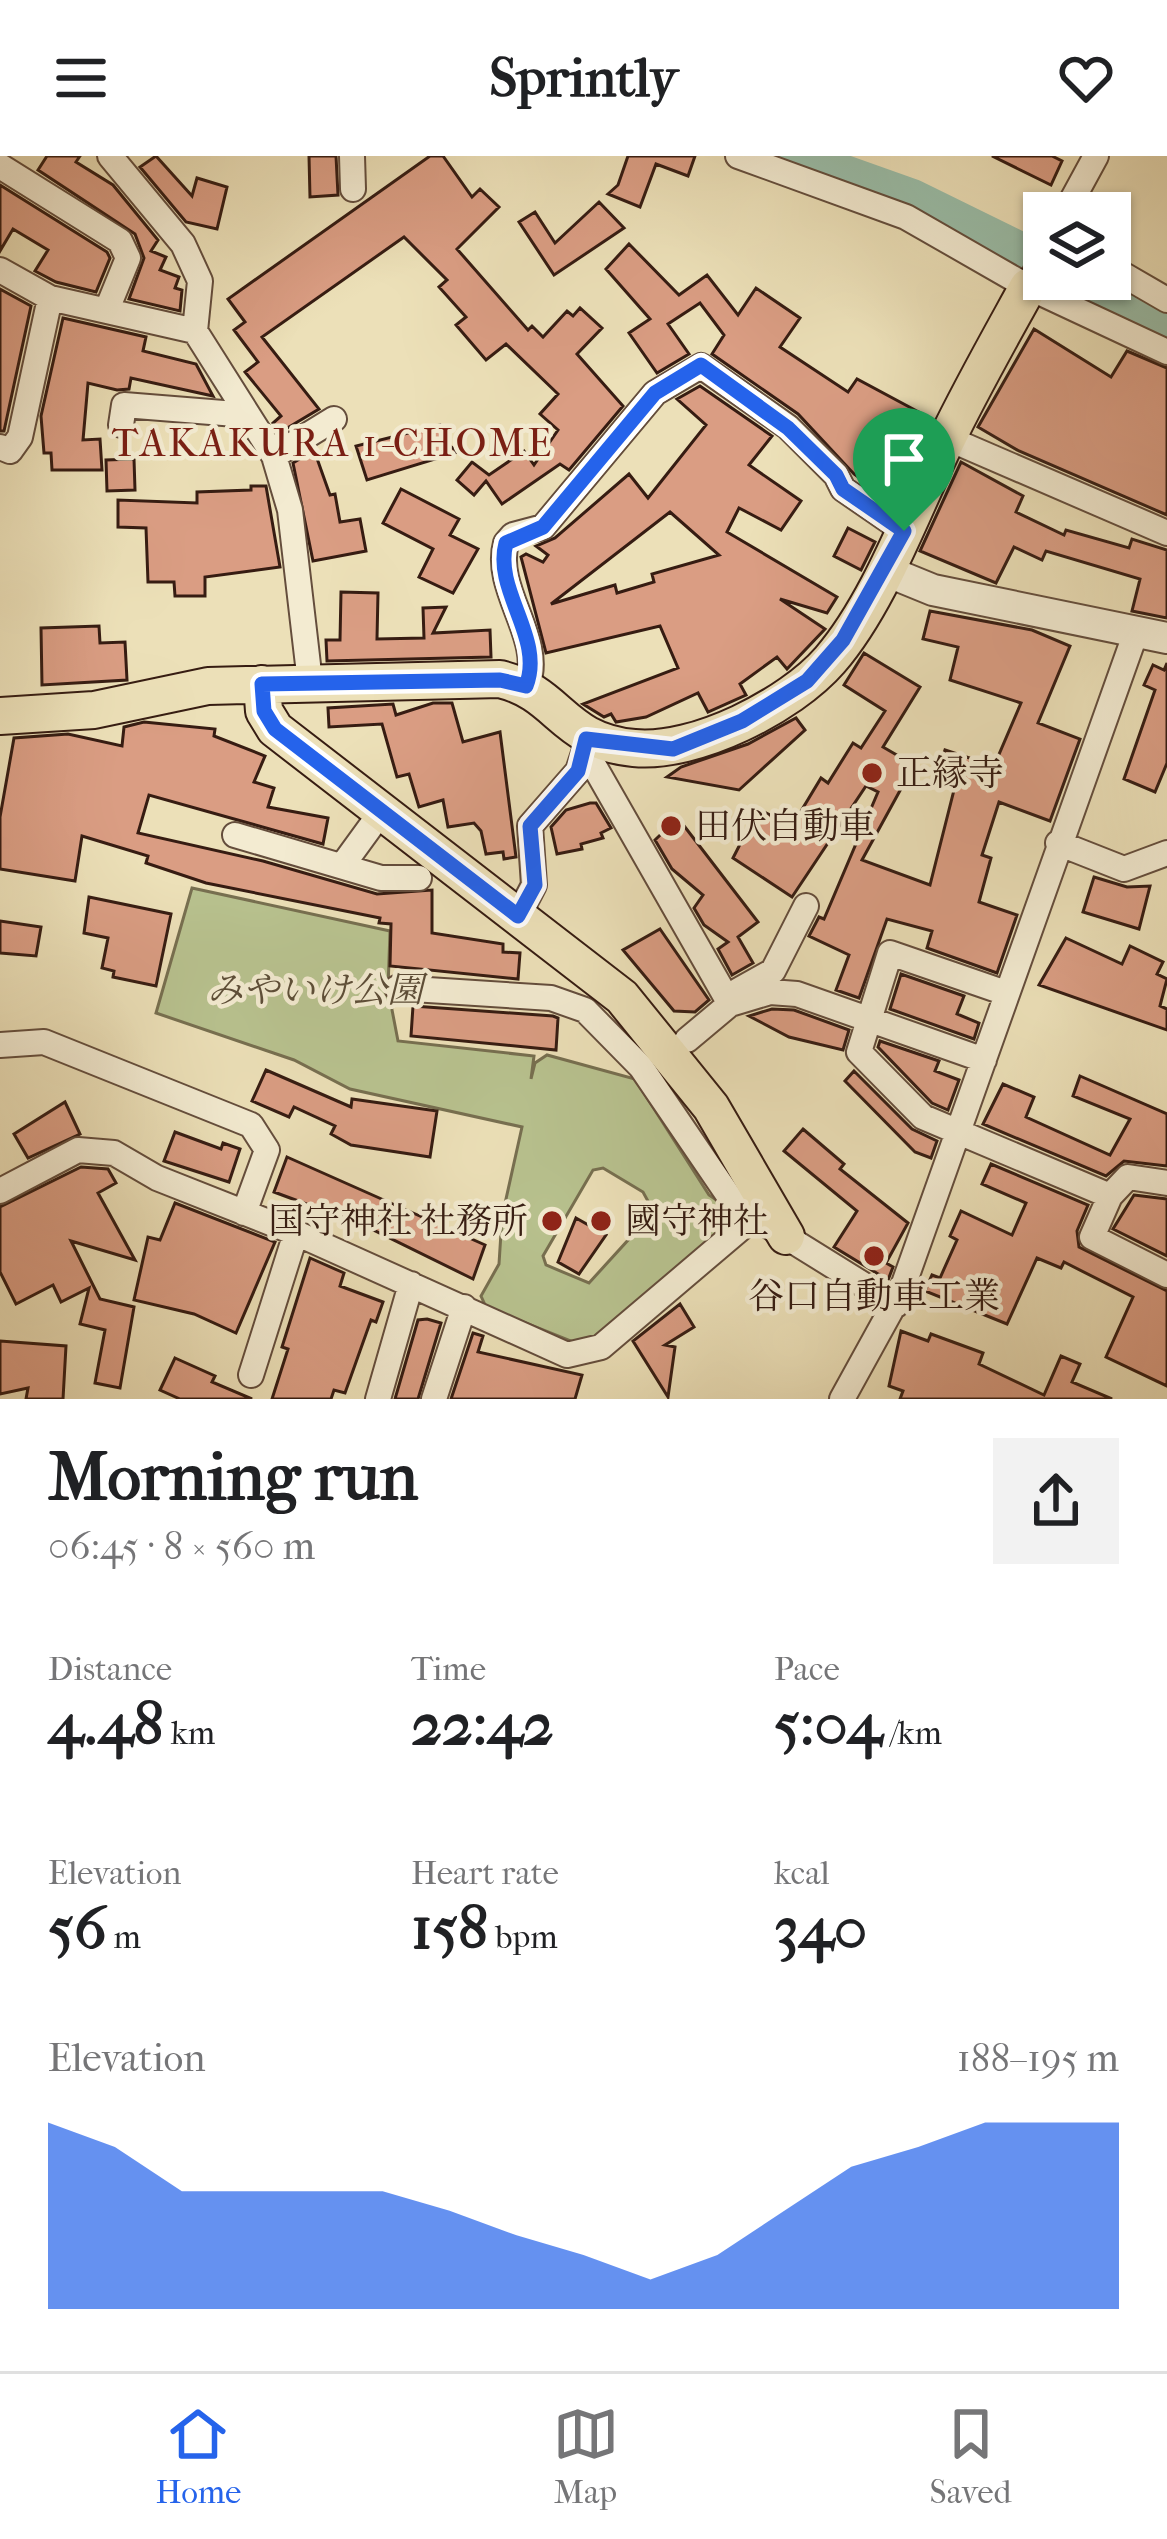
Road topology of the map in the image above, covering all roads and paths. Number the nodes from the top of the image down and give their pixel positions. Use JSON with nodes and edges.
{"nodes":[{"id":1,"x":110,"y":156,"type":"edge"},
{"id":2,"x":352,"y":156,"type":"edge"},
{"id":3,"x":738,"y":156,"type":"edge"},
{"id":4,"x":1096,"y":156,"type":"edge"},
{"id":5,"x":0,"y":166,"type":"edge"},
{"id":6,"x":353,"y":189,"type":"dead end"},
{"id":7,"x":1076,"y":192,"type":"edge"},
{"id":8,"x":1023,"y":266,"type":"edge"},
{"id":9,"x":1,"y":274,"type":"edge"},
{"id":10,"x":1131,"y":279,"type":"edge"},
{"id":11,"x":1023,"y":295,"type":"edge"},
{"id":12,"x":50,"y":298,"type":"junction"},
{"id":13,"x":1083,"y":300,"type":"edge"},
{"id":14,"x":1167,"y":300,"type":"edge"},
{"id":15,"x":108,"y":307,"type":"junction"},
{"id":16,"x":195,"y":331,"type":"junction"},
{"id":17,"x":1167,"y":352,"type":"edge"},
{"id":18,"x":248,"y":415,"type":"junction"},
{"id":19,"x":334,"y":418,"type":"dead end"},
{"id":20,"x":121,"y":425,"type":"dead end"},
{"id":21,"x":947,"y":438,"type":"junction"},
{"id":22,"x":0,"y":447,"type":"edge"},
{"id":23,"x":274,"y":456,"type":"junction"},
{"id":24,"x":904,"y":531,"type":"junction"},
{"id":25,"x":1167,"y":533,"type":"edge"},
{"id":26,"x":884,"y":570,"type":"junction"},
{"id":27,"x":1136,"y":632,"type":"junction"},
{"id":28,"x":1167,"y":638,"type":"edge"},
{"id":29,"x":310,"y":682,"type":"junction"},
{"id":30,"x":262,"y":684,"type":"junction"},
{"id":31,"x":526,"y":686,"type":"junction"},
{"id":32,"x":0,"y":716,"type":"edge"},
{"id":33,"x":586,"y":744,"type":"junction"},
{"id":34,"x":382,"y":812,"type":"junction"},
{"id":35,"x":235,"y":835,"type":"dead end"},
{"id":36,"x":1058,"y":844,"type":"junction"},
{"id":37,"x":1167,"y":853,"type":"edge"},
{"id":38,"x":342,"y":866,"type":"junction"},
{"id":39,"x":419,"y":878,"type":"dead end"},
{"id":40,"x":806,"y":906,"type":"dead end"},
{"id":41,"x":518,"y":916,"type":"junction"},
{"id":42,"x":397,"y":988,"type":"dead end"},
{"id":43,"x":1006,"y":993,"type":"junction"},
{"id":44,"x":728,"y":1000,"type":"junction"},
{"id":45,"x":867,"y":1018,"type":"junction"},
{"id":46,"x":687,"y":1040,"type":"dead end"},
{"id":47,"x":0,"y":1045,"type":"edge"},
{"id":48,"x":983,"y":1060,"type":"junction"},
{"id":49,"x":959,"y":1132,"type":"junction"},
{"id":50,"x":1167,"y":1183,"type":"edge"},
{"id":51,"x":0,"y":1191,"type":"edge"},
{"id":52,"x":1110,"y":1196,"type":"junction"},
{"id":53,"x":244,"y":1213,"type":"junction"},
{"id":54,"x":770,"y":1227,"type":"junction"},
{"id":55,"x":296,"y":1233,"type":"junction"},
{"id":56,"x":1167,"y":1275,"type":"edge"},
{"id":57,"x":412,"y":1284,"type":"junction"},
{"id":58,"x":896,"y":1305,"type":"junction"},
{"id":59,"x":464,"y":1307,"type":"junction"},
{"id":60,"x":251,"y":1375,"type":"dead end"},
{"id":61,"x":378,"y":1399,"type":"edge"},
{"id":62,"x":434,"y":1399,"type":"edge"},
{"id":63,"x":842,"y":1399,"type":"edge"}],
"edges":[{"from":1,"to":16,"type":"street"},
{"from":2,"to":6,"type":"street"},
{"from":3,"to":8,"type":"street"},
{"from":4,"to":7,"type":"street"},
{"from":5,"to":15,"type":"street"},
{"from":9,"to":12,"type":"street"},
{"from":10,"to":14,"type":"street"},
{"from":11,"to":21,"type":"main road"},
{"from":12,"to":15,"type":"street"},
{"from":12,"to":22,"type":"street"},
{"from":13,"to":17,"type":"street"},
{"from":15,"to":16,"type":"street"},
{"from":16,"to":18,"type":"street"},
{"from":18,"to":20,"type":"street"},
{"from":18,"to":23,"type":"street"},
{"from":19,"to":23,"type":"street"},
{"from":21,"to":24,"type":"main road"},
{"from":21,"to":25,"type":"street"},
{"from":23,"to":29,"type":"street"},
{"from":24,"to":26,"type":"main road"},
{"from":24,"to":31,"type":"street"},
{"from":26,"to":27,"type":"street"},
{"from":26,"to":33,"type":"main road"},
{"from":27,"to":28,"type":"street"},
{"from":27,"to":36,"type":"street"},
{"from":29,"to":30,"type":"main road"},
{"from":29,"to":31,"type":"main road"},
{"from":30,"to":32,"type":"main road"},
{"from":30,"to":34,"type":"main road"},
{"from":31,"to":33,"type":"main road"},
{"from":33,"to":41,"type":"street"},
{"from":33,"to":44,"type":"street"},
{"from":34,"to":38,"type":"street"},
{"from":34,"to":41,"type":"main road"},
{"from":35,"to":38,"type":"street"},
{"from":36,"to":37,"type":"street"},
{"from":36,"to":43,"type":"street"},
{"from":38,"to":39,"type":"street"},
{"from":40,"to":44,"type":"street"},
{"from":41,"to":54,"type":"main road"},
{"from":42,"to":54,"type":"street"},
{"from":43,"to":45,"type":"street"},
{"from":43,"to":48,"type":"street"},
{"from":44,"to":45,"type":"street"},
{"from":44,"to":46,"type":"street"},
{"from":45,"to":48,"type":"street"},
{"from":45,"to":49,"type":"street"},
{"from":47,"to":53,"type":"street"},
{"from":48,"to":49,"type":"street"},
{"from":49,"to":52,"type":"street"},
{"from":49,"to":58,"type":"street"},
{"from":50,"to":52,"type":"street"},
{"from":51,"to":53,"type":"street"},
{"from":52,"to":56,"type":"street"},
{"from":53,"to":55,"type":"street"},
{"from":54,"to":58,"type":"street"},
{"from":54,"to":59,"type":"street"},
{"from":55,"to":57,"type":"street"},
{"from":55,"to":60,"type":"street"},
{"from":57,"to":59,"type":"street"},
{"from":57,"to":61,"type":"street"},
{"from":58,"to":63,"type":"street"},
{"from":59,"to":62,"type":"street"}]}
